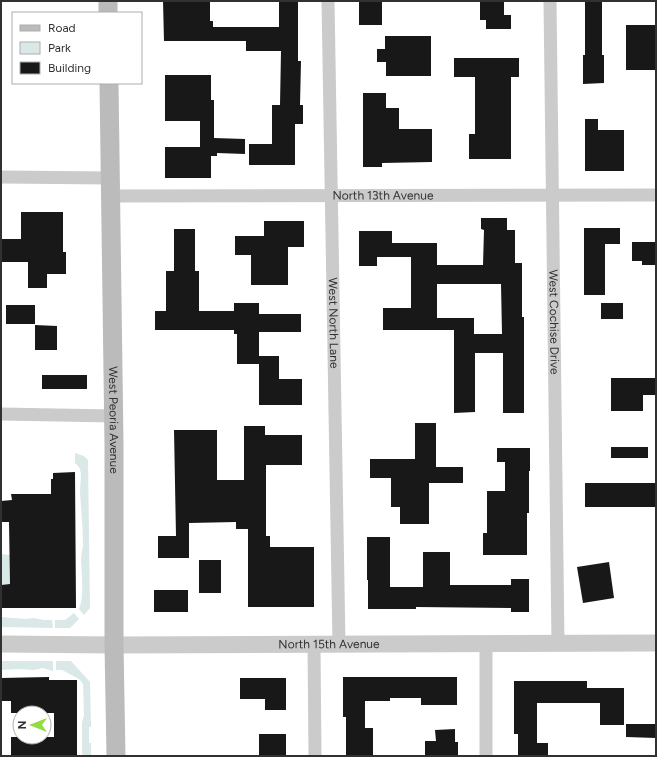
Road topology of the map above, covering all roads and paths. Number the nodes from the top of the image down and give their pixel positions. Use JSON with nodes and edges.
{"nodes":[{"id":1,"x":108,"y":1,"type":"edge"},
{"id":2,"x":328,"y":1,"type":"edge"},
{"id":3,"x":550,"y":1,"type":"edge"},
{"id":4,"x":108,"y":12,"type":"edge"},
{"id":5,"x":109,"y":84,"type":"edge"},
{"id":6,"x":1,"y":177,"type":"edge"},
{"id":7,"x":110,"y":187,"type":"junction"},
{"id":8,"x":656,"y":195,"type":"edge"},
{"id":9,"x":332,"y":196,"type":"junction"},
{"id":10,"x":552,"y":196,"type":"junction"},
{"id":11,"x":1,"y":414,"type":"edge"},
{"id":12,"x":114,"y":416,"type":"junction"},
{"id":13,"x":656,"y":643,"type":"edge"},
{"id":14,"x":1,"y":644,"type":"edge"},
{"id":15,"x":314,"y":644,"type":"junction"},
{"id":16,"x":339,"y":644,"type":"junction"},
{"id":17,"x":486,"y":644,"type":"junction"},
{"id":18,"x":558,"y":644,"type":"junction"},
{"id":19,"x":114,"y":645,"type":"junction"},
{"id":20,"x":116,"y":756,"type":"edge"},
{"id":21,"x":315,"y":756,"type":"edge"},
{"id":22,"x":486,"y":756,"type":"edge"}],
"edges":[{"from":1,"to":4,"type":"main road"},
{"from":2,"to":9,"type":"street","name":"West North Lane"},
{"from":3,"to":10,"type":"street","name":"West Cochise Drive"},
{"from":5,"to":7,"type":"main road","name":"West Peoria Avenue"},
{"from":6,"to":7,"type":"street","name":"North 13th Avenue"},
{"from":7,"to":9,"type":"street","name":"North 13th Avenue"},
{"from":7,"to":12,"type":"main road","name":"West Peoria Avenue"},
{"from":8,"to":10,"type":"street","name":"North 13th Avenue"},
{"from":9,"to":10,"type":"street","name":"North 13th Avenue"},
{"from":9,"to":16,"type":"street","name":"West North Lane"},
{"from":10,"to":18,"type":"street","name":"West Cochise Drive"},
{"from":11,"to":12,"type":"street"},
{"from":12,"to":19,"type":"main road","name":"West Peoria Avenue"},
{"from":13,"to":18,"type":"street","name":"North 15th Avenue"},
{"from":14,"to":19,"type":"street","name":"North 15th Avenue"},
{"from":15,"to":16,"type":"street","name":"North 15th Avenue"},
{"from":15,"to":19,"type":"street","name":"North 15th Avenue"},
{"from":15,"to":21,"type":"street"},
{"from":16,"to":17,"type":"street","name":"North 15th Avenue"},
{"from":17,"to":18,"type":"street","name":"North 15th Avenue"},
{"from":17,"to":22,"type":"street"},
{"from":19,"to":20,"type":"main road","name":"West Peoria Avenue"}]}
